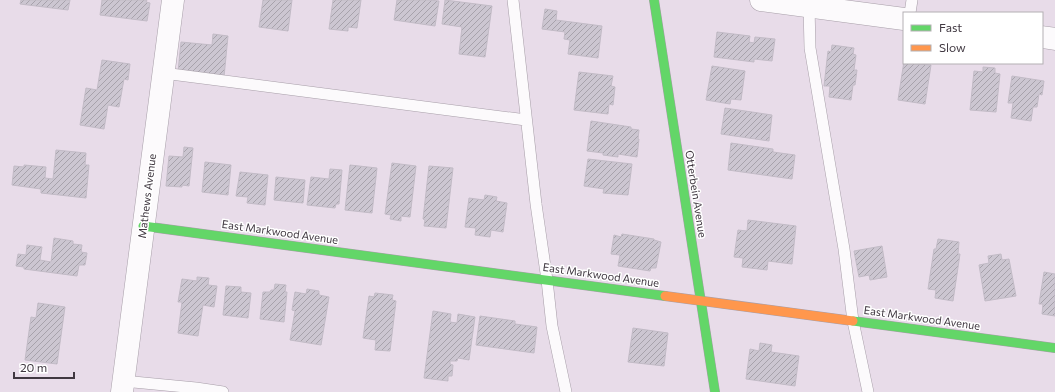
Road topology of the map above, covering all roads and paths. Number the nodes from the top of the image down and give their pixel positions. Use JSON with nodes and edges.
{"nodes":[{"id":1,"x":173,"y":0,"type":"edge"},
{"id":2,"x":513,"y":0,"type":"edge"},
{"id":3,"x":654,"y":0,"type":"edge"},
{"id":4,"x":761,"y":0,"type":"edge"},
{"id":5,"x":912,"y":0,"type":"edge"},
{"id":6,"x":809,"y":6,"type":"junction"},
{"id":7,"x":910,"y":12,"type":"edge"},
{"id":8,"x":903,"y":19,"type":"edge"},
{"id":9,"x":1043,"y":37,"type":"edge"},
{"id":10,"x":1055,"y":39,"type":"edge"},
{"id":11,"x":163,"y":73,"type":"junction"},
{"id":12,"x":526,"y":120,"type":"junction"},
{"id":13,"x":143,"y":226,"type":"junction"},
{"id":14,"x":547,"y":280,"type":"junction"},
{"id":15,"x":701,"y":301,"type":"junction"},
{"id":16,"x":853,"y":321,"type":"junction"},
{"id":17,"x":1055,"y":348,"type":"edge"},
{"id":18,"x":122,"y":386,"type":"edge"},
{"id":19,"x":223,"y":392,"type":"edge"},
{"id":20,"x":566,"y":392,"type":"edge"},
{"id":21,"x":715,"y":392,"type":"edge"},
{"id":22,"x":868,"y":392,"type":"edge"}],
"edges":[{"from":1,"to":11,"type":"street","name":"Mathews Avenue"},
{"from":2,"to":12,"type":"lane"},
{"from":3,"to":15,"type":"street","name":"Otterbein Avenue"},
{"from":4,"to":6,"type":"street"},
{"from":5,"to":7,"type":"lane"},
{"from":6,"to":8,"type":"street"},
{"from":6,"to":16,"type":"lane"},
{"from":9,"to":10,"type":"street"},
{"from":11,"to":12,"type":"lane"},
{"from":11,"to":13,"type":"street","name":"Mathews Avenue"},
{"from":12,"to":14,"type":"lane"},
{"from":13,"to":14,"type":"street","name":"East Markwood Avenue"},
{"from":13,"to":18,"type":"street","name":"Mathews Avenue"},
{"from":14,"to":15,"type":"street","name":"East Markwood Avenue"},
{"from":14,"to":20,"type":"lane"},
{"from":15,"to":16,"type":"street","name":"East Markwood Avenue"},
{"from":15,"to":21,"type":"street","name":"Otterbein Avenue"},
{"from":16,"to":17,"type":"street","name":"East Markwood Avenue"},
{"from":16,"to":22,"type":"lane"},
{"from":18,"to":19,"type":"lane"}]}
